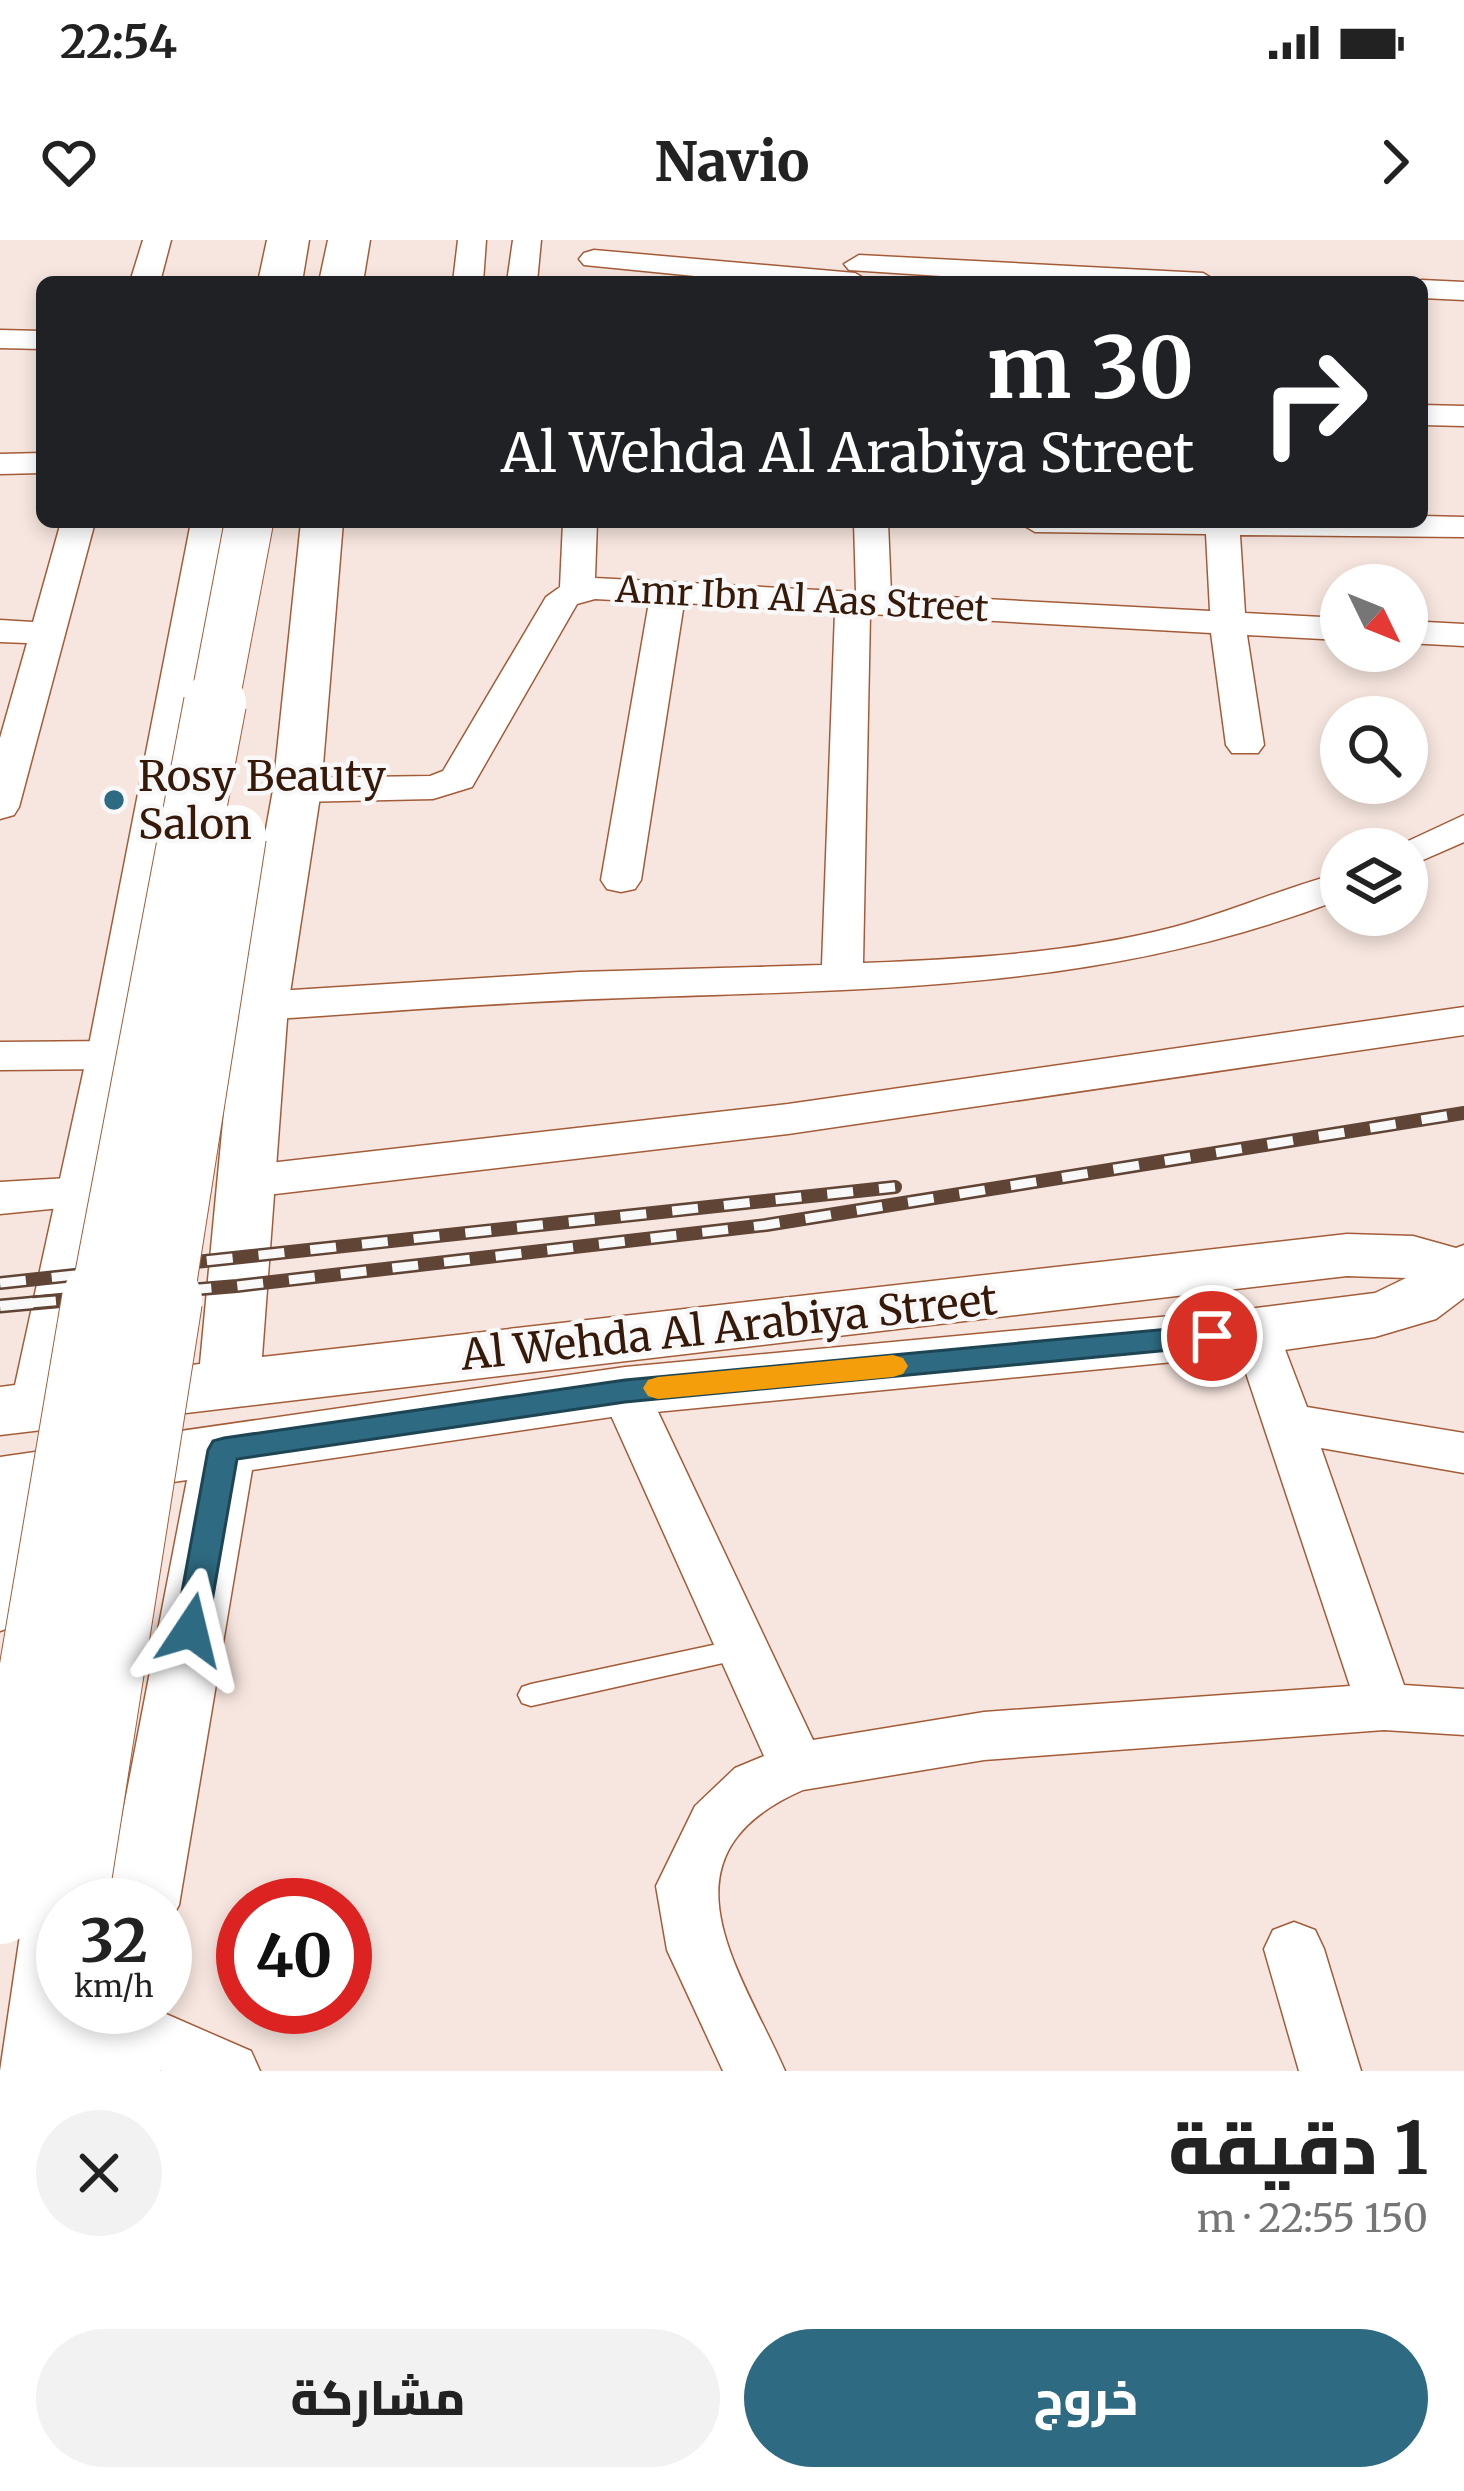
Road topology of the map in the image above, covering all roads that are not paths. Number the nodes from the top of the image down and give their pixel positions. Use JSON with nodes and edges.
{"nodes":[{"id":1,"x":157,"y":240,"type":"edge"},
{"id":2,"x":288,"y":240,"type":"edge"},
{"id":3,"x":350,"y":240,"type":"edge"},
{"id":4,"x":472,"y":240,"type":"edge"},
{"id":5,"x":527,"y":240,"type":"edge"},
{"id":6,"x":594,"y":260,"type":"edge"},
{"id":7,"x":858,"y":267,"type":"edge"},
{"id":8,"x":147,"y":276,"type":"edge"},
{"id":9,"x":281,"y":276,"type":"edge"},
{"id":10,"x":342,"y":276,"type":"edge"},
{"id":11,"x":468,"y":276,"type":"edge"},
{"id":12,"x":523,"y":276,"type":"edge"},
{"id":13,"x":1157,"y":276,"type":"edge"},
{"id":14,"x":1428,"y":289,"type":"edge"},
{"id":15,"x":1464,"y":290,"type":"edge"},
{"id":16,"x":0,"y":339,"type":"edge"},
{"id":17,"x":36,"y":340,"type":"edge"},
{"id":18,"x":1428,"y":415,"type":"edge"},
{"id":19,"x":1464,"y":416,"type":"edge"},
{"id":20,"x":36,"y":463,"type":"edge"},
{"id":21,"x":0,"y":464,"type":"edge"},
{"id":22,"x":1428,"y":527,"type":"edge"},
{"id":23,"x":1464,"y":527,"type":"edge"},
{"id":24,"x":76,"y":528,"type":"edge"},
{"id":25,"x":211,"y":528,"type":"edge"},
{"id":26,"x":248,"y":528,"type":"edge"},
{"id":27,"x":285,"y":528,"type":"edge"},
{"id":28,"x":321,"y":528,"type":"edge"},
{"id":29,"x":580,"y":528,"type":"edge"},
{"id":30,"x":870,"y":528,"type":"edge"},
{"id":31,"x":1222,"y":528,"type":"edge"},
{"id":32,"x":577,"y":591,"type":"junction"},
{"id":33,"x":668,"y":592,"type":"junction"},
{"id":34,"x":864,"y":603,"type":"junction"},
{"id":35,"x":1228,"y":623,"type":"junction"},
{"id":36,"x":1320,"y":628,"type":"edge"},
{"id":37,"x":0,"y":631,"type":"edge"},
{"id":38,"x":48,"y":633,"type":"junction"},
{"id":39,"x":1428,"y":633,"type":"edge"},
{"id":40,"x":1464,"y":635,"type":"edge"},
{"id":41,"x":1245,"y":745,"type":"dead end"},
{"id":42,"x":297,"y":790,"type":"junction"},
{"id":43,"x":0,"y":807,"type":"edge"},
{"id":44,"x":1464,"y":827,"type":"edge"},
{"id":45,"x":1428,"y":845,"type":"edge"},
{"id":46,"x":621,"y":880,"type":"dead end"},
{"id":47,"x":1320,"y":892,"type":"edge"},
{"id":48,"x":842,"y":977,"type":"junction"},
{"id":49,"x":261,"y":1006,"type":"junction"},
{"id":50,"x":1464,"y":1021,"type":"edge"},
{"id":51,"x":114,"y":1055,"type":"junction"},
{"id":52,"x":0,"y":1056,"type":"edge"},
{"id":53,"x":242,"y":1182,"type":"junction"},
{"id":54,"x":85,"y":1192,"type":"junction"},
{"id":55,"x":0,"y":1198,"type":"edge"},
{"id":56,"x":1462,"y":1270,"type":"edge"},
{"id":57,"x":1256,"y":1331,"type":"junction"},
{"id":58,"x":805,"y":1347,"type":"junction"},
{"id":59,"x":229,"y":1382,"type":"junction"},
{"id":60,"x":625,"y":1391,"type":"junction"},
{"id":61,"x":21,"y":1407,"type":"edge"},
{"id":62,"x":1285,"y":1423,"type":"junction"},
{"id":63,"x":224,"y":1450,"type":"junction"},
{"id":64,"x":1464,"y":1453,"type":"edge"},
{"id":65,"x":13,"y":1480,"type":"edge"},
{"id":66,"x":0,"y":1604,"type":"edge"},
{"id":67,"x":741,"y":1649,"type":"junction"},
{"id":68,"x":531,"y":1695,"type":"dead end"},
{"id":69,"x":1384,"y":1708,"type":"junction"},
{"id":70,"x":1464,"y":1712,"type":"edge"},
{"id":71,"x":776,"y":1776,"type":"junction"},
{"id":72,"x":72,"y":1878,"type":"edge"},
{"id":73,"x":147,"y":1878,"type":"edge"},
{"id":74,"x":36,"y":1905,"type":"edge"},
{"id":75,"x":0,"y":1906,"type":"edge"},
{"id":76,"x":1294,"y":1949,"type":"dead end"},
{"id":77,"x":48,"y":2034,"type":"edge"},
{"id":78,"x":126,"y":2034,"type":"edge"},
{"id":79,"x":43,"y":2071,"type":"edge"},
{"id":80,"x":229,"y":2071,"type":"edge"},
{"id":81,"x":754,"y":2071,"type":"edge"},
{"id":82,"x":1330,"y":2071,"type":"edge"}],
"edges":[{"from":1,"to":8,"type":"street"},
{"from":2,"to":9,"type":"main road"},
{"from":3,"to":10,"type":"main road"},
{"from":4,"to":11,"type":"street"},
{"from":5,"to":12,"type":"street"},
{"from":6,"to":7,"type":"street"},
{"from":7,"to":13,"type":"street"},
{"from":14,"to":15,"type":"street"},
{"from":16,"to":17,"type":"street"},
{"from":18,"to":19,"type":"street"},
{"from":20,"to":21,"type":"street"},
{"from":22,"to":23,"type":"street"},
{"from":24,"to":38,"type":"street"},
{"from":25,"to":51,"type":"street"},
{"from":26,"to":75,"type":"main road","bridge":true},
{"from":27,"to":72,"type":"main road","bridge":true},
{"from":28,"to":42,"type":"street"},
{"from":29,"to":32,"type":"street"},
{"from":30,"to":34,"type":"street"},
{"from":31,"to":35,"type":"street"},
{"from":32,"to":33,"type":"street","name":"Amr Ibn Al Aas Street"},
{"from":32,"to":42,"type":"street","name":"Amr Ibn Al Aas Street"},
{"from":33,"to":34,"type":"street","name":"Amr Ibn Al Aas Street"},
{"from":33,"to":46,"type":"street"},
{"from":34,"to":35,"type":"street","name":"Amr Ibn Al Aas Street"},
{"from":34,"to":48,"type":"street"},
{"from":35,"to":36,"type":"street","name":"Amr Ibn Al Aas Street"},
{"from":35,"to":41,"type":"street"},
{"from":37,"to":38,"type":"street"},
{"from":38,"to":43,"type":"street"},
{"from":39,"to":40,"type":"street"},
{"from":42,"to":49,"type":"street"},
{"from":44,"to":45,"type":"street"},
{"from":47,"to":48,"type":"street"},
{"from":48,"to":49,"type":"street"},
{"from":49,"to":53,"type":"street"},
{"from":50,"to":53,"type":"street"},
{"from":51,"to":52,"type":"street"},
{"from":51,"to":54,"type":"street"},
{"from":53,"to":59,"type":"street"},
{"from":54,"to":55,"type":"street"},
{"from":54,"to":61,"type":"street"},
{"from":56,"to":57,"type":"street","name":"Al Wehda Al Arabiya Street"},
{"from":56,"to":58,"type":"street","name":"Al Wehda Al Arabiya Street"},
{"from":57,"to":58,"type":"street","name":"Al Wehda Al Arabiya Street"},
{"from":57,"to":62,"type":"street"},
{"from":58,"to":59,"type":"street","name":"Al Wehda Al Arabiya Street"},
{"from":58,"to":60,"type":"street","name":"Al Wehda Al Arabiya Street"},
{"from":59,"to":61,"type":"street","name":"Al Wehda Al Arabiya Street"},
{"from":60,"to":63,"type":"street","name":"Al Wehda Al Arabiya Street"},
{"from":60,"to":67,"type":"street"},
{"from":62,"to":64,"type":"street"},
{"from":62,"to":69,"type":"street"},
{"from":63,"to":65,"type":"street","name":"Al Wehda Al Arabiya Street"},
{"from":63,"to":73,"type":"street"},
{"from":65,"to":66,"type":"street"},
{"from":67,"to":68,"type":"lane"},
{"from":67,"to":71,"type":"street"},
{"from":69,"to":70,"type":"street"},
{"from":69,"to":71,"type":"street"},
{"from":71,"to":81,"type":"street"},
{"from":74,"to":75,"type":"street"},
{"from":76,"to":82,"type":"street"},
{"from":77,"to":79,"type":"main road"},
{"from":78,"to":80,"type":"street"}]}
